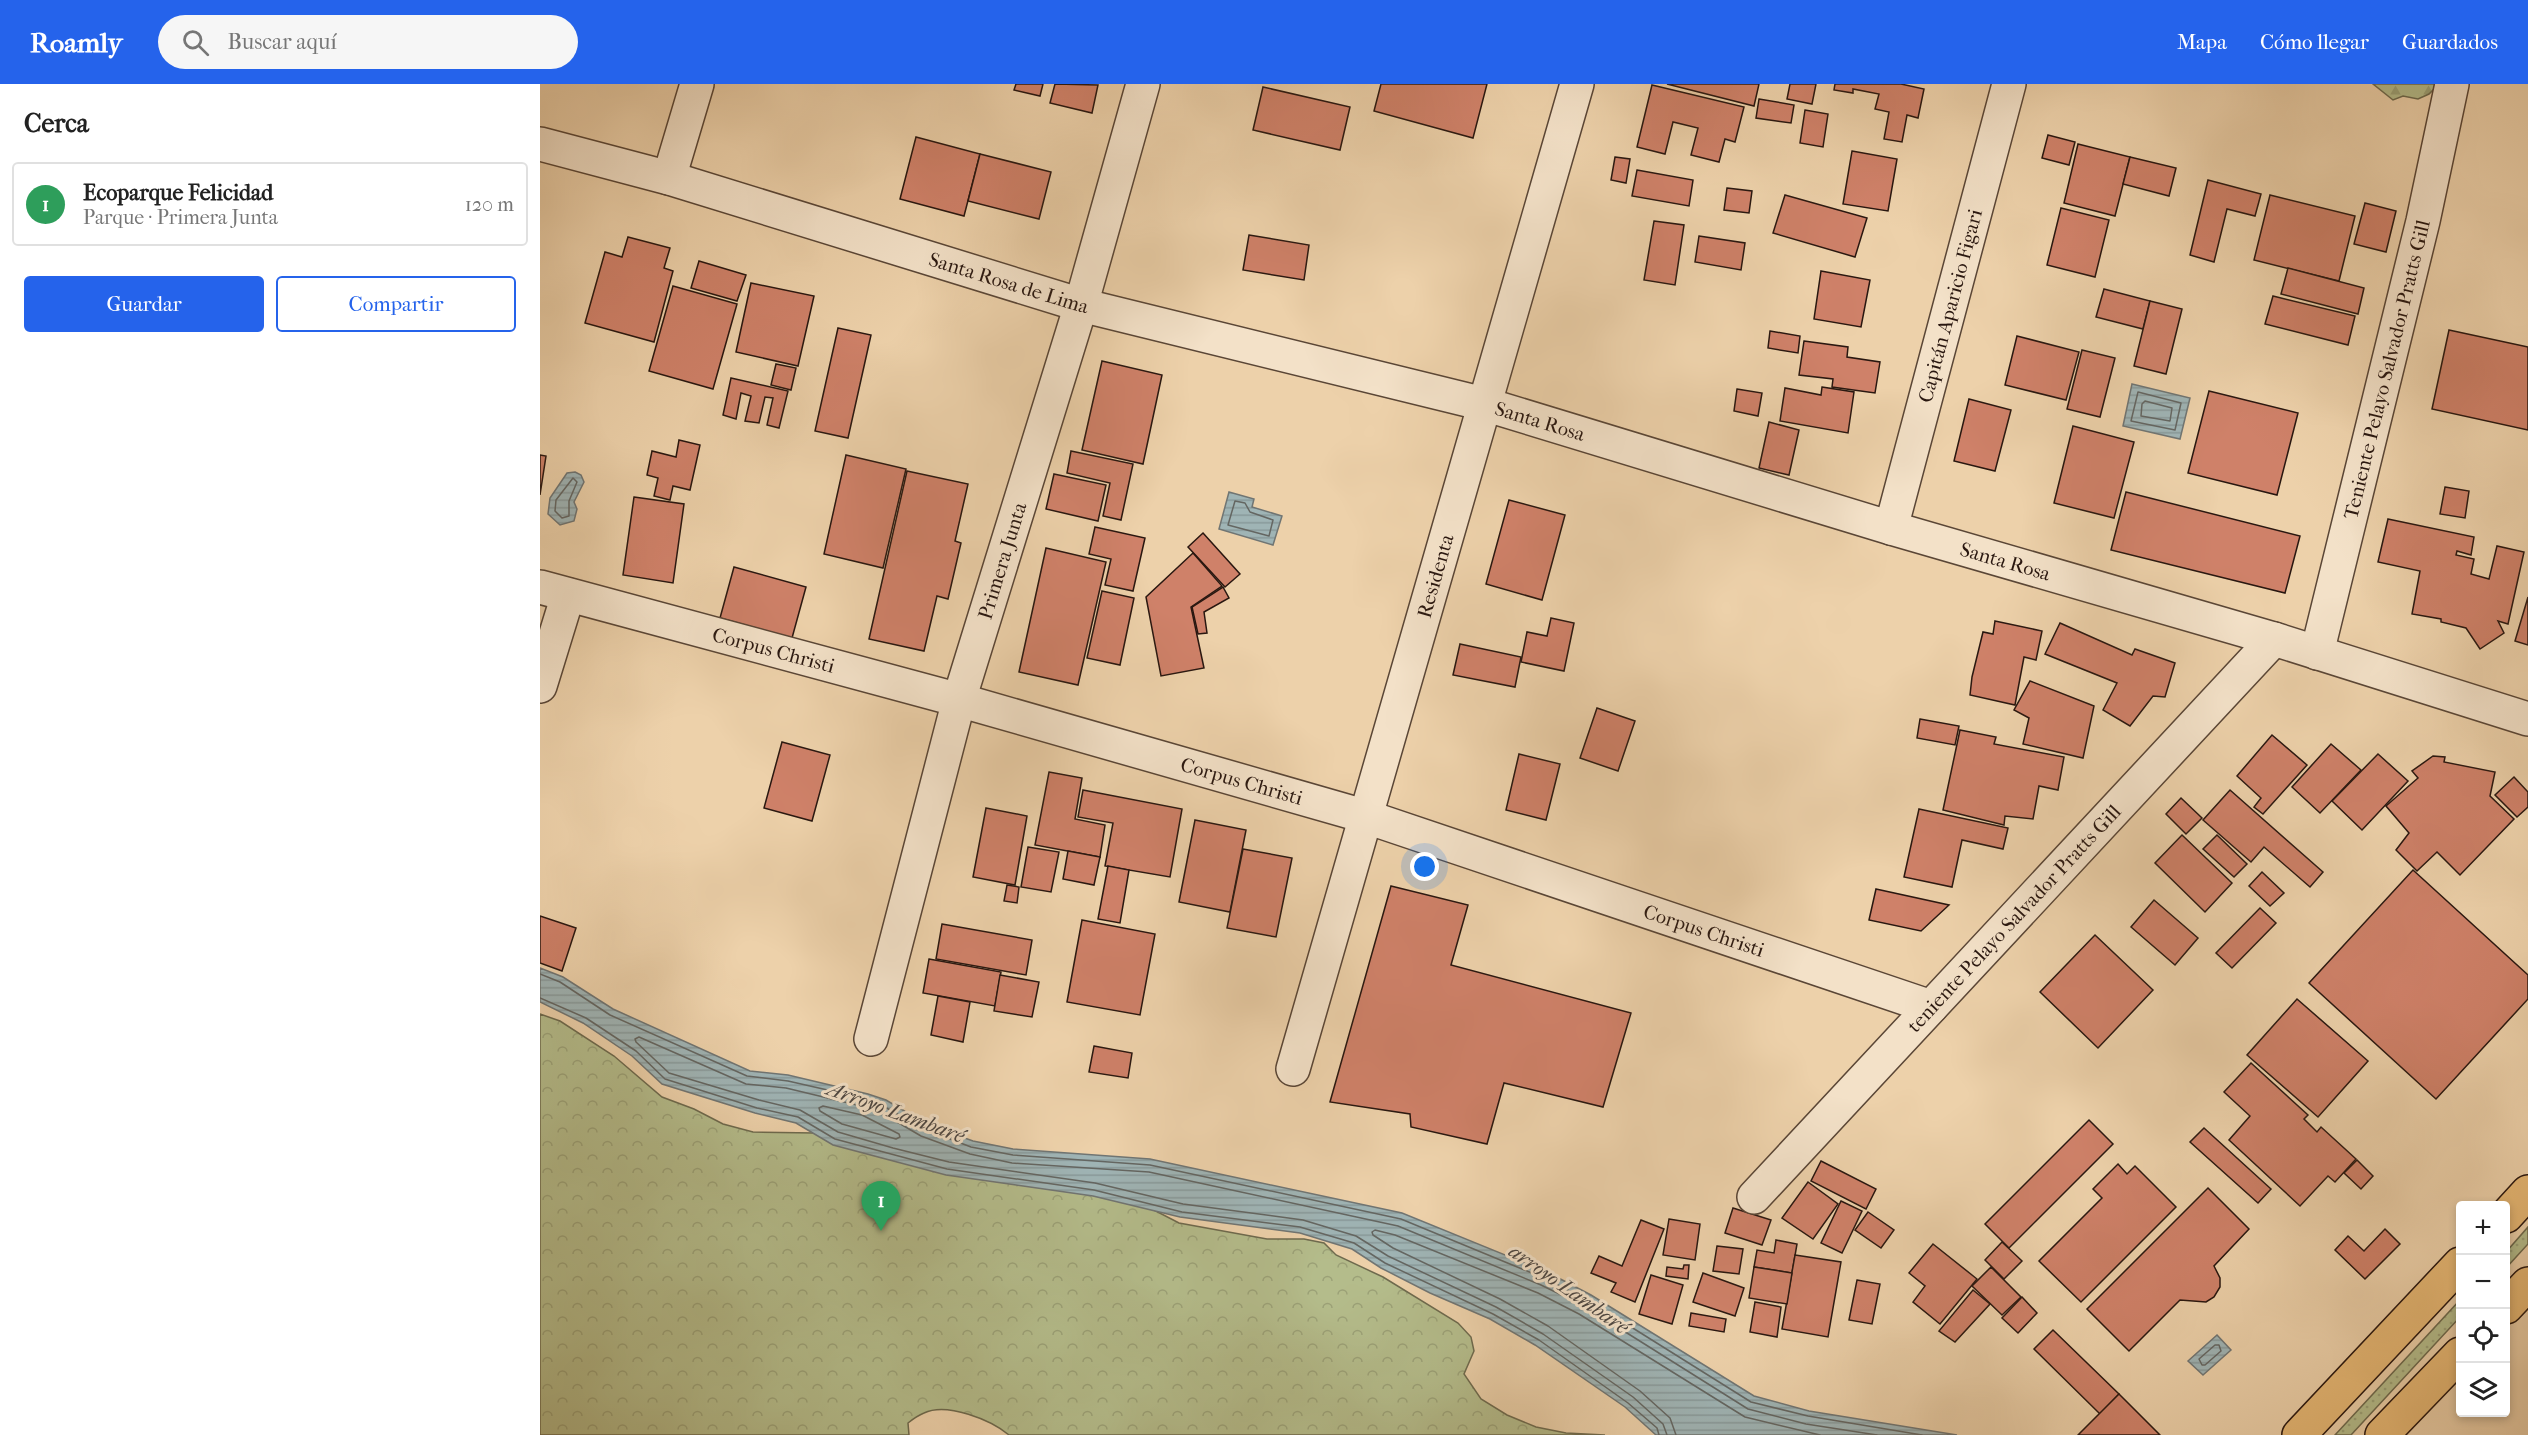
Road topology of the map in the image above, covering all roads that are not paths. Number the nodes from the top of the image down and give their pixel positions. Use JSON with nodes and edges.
{"nodes":[{"id":1,"x":697,"y":84,"type":"edge"},
{"id":2,"x":1143,"y":84,"type":"edge"},
{"id":3,"x":1576,"y":84,"type":"edge"},
{"id":4,"x":2009,"y":84,"type":"edge"},
{"id":5,"x":2452,"y":84,"type":"edge"},
{"id":6,"x":540,"y":144,"type":"edge"},
{"id":7,"x":669,"y":178,"type":"junction"},
{"id":8,"x":1080,"y":305,"type":"junction"},
{"id":9,"x":1484,"y":404,"type":"junction"},
{"id":10,"x":1891,"y":528,"type":"junction"},
{"id":11,"x":554,"y":591,"type":"edge"},
{"id":12,"x":2274,"y":639,"type":"junction"},
{"id":13,"x":2317,"y":653,"type":"junction"},
{"id":14,"x":540,"y":686,"type":"edge"},
{"id":15,"x":959,"y":700,"type":"junction"},
{"id":16,"x":2528,"y":719,"type":"edge"},
{"id":17,"x":1365,"y":816,"type":"junction"},
{"id":18,"x":1931,"y":1007,"type":"junction"},
{"id":19,"x":871,"y":1040,"type":"dead end"},
{"id":20,"x":1293,"y":1069,"type":"dead end"},
{"id":21,"x":2528,"y":1192,"type":"edge"},
{"id":22,"x":1754,"y":1197,"type":"dead end"},
{"id":23,"x":2510,"y":1211,"type":"edge"},
{"id":24,"x":2456,"y":1268,"type":"edge"},
{"id":25,"x":2528,"y":1284,"type":"edge"},
{"id":26,"x":2510,"y":1302,"type":"edge"},
{"id":27,"x":2456,"y":1358,"type":"edge"},
{"id":28,"x":2299,"y":1435,"type":"edge"},
{"id":29,"x":2382,"y":1435,"type":"edge"}],
"edges":[{"from":1,"to":7,"type":"street"},
{"from":2,"to":8,"type":"street","name":"Primera Junta"},
{"from":3,"to":9,"type":"street","name":"Residenta"},
{"from":4,"to":10,"type":"street","name":"Capitán Aparicio Figari"},
{"from":5,"to":13,"type":"street","name":"Teniente Pelayo Salvador Pratts Gill"},
{"from":6,"to":7,"type":"street","name":"Santa Rosa de Lima"},
{"from":7,"to":8,"type":"street","name":"Santa Rosa de Lima"},
{"from":8,"to":9,"type":"street","name":"Santa Rosa de Lima"},
{"from":8,"to":15,"type":"street","name":"Primera Junta"},
{"from":9,"to":10,"type":"street","name":"Santa Rosa"},
{"from":9,"to":17,"type":"street","name":"Residenta"},
{"from":10,"to":12,"type":"street","name":"Santa Rosa"},
{"from":11,"to":14,"type":"street"},
{"from":11,"to":15,"type":"street","name":"Corpus Christi"},
{"from":12,"to":13,"type":"street","name":"Santa Rosa"},
{"from":12,"to":18,"type":"street","name":"teniente Pelayo Salvador Pratts Gill"},
{"from":13,"to":16,"type":"street","name":"Santa Rosa"},
{"from":15,"to":17,"type":"street","name":"Corpus Christi"},
{"from":15,"to":19,"type":"street","name":"Primera Junta"},
{"from":17,"to":18,"type":"street","name":"Corpus Christi"},
{"from":17,"to":20,"type":"street","name":"Residenta"},
{"from":18,"to":22,"type":"street","name":"teniente Pelayo Salvador Pratts Gill"},
{"from":21,"to":23,"type":"main road"},
{"from":24,"to":28,"type":"main road"},
{"from":25,"to":26,"type":"main road"},
{"from":27,"to":29,"type":"main road"}]}
